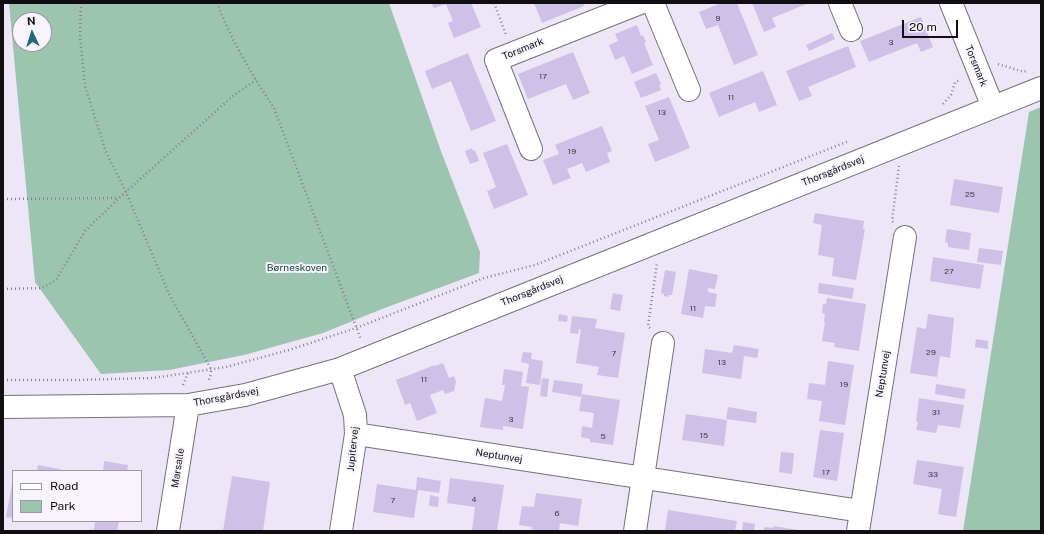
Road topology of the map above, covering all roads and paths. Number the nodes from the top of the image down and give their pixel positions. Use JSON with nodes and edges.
{"nodes":[{"id":1,"x":81,"y":3,"type":"edge"},
{"id":2,"x":217,"y":3,"type":"edge"},
{"id":3,"x":494,"y":3,"type":"edge"},
{"id":4,"x":640,"y":3,"type":"edge"},
{"id":5,"x":652,"y":3,"type":"edge"},
{"id":6,"x":840,"y":3,"type":"edge"},
{"id":7,"x":951,"y":3,"type":"edge"},
{"id":8,"x":851,"y":30,"type":"dead end"},
{"id":9,"x":513,"y":53,"type":"junction"},
{"id":10,"x":1030,"y":70,"type":"dead end"},
{"id":11,"x":978,"y":72,"type":"junction"},
{"id":12,"x":256,"y":80,"type":"junction"},
{"id":13,"x":1041,"y":88,"type":"edge"},
{"id":14,"x":689,"y":90,"type":"dead end"},
{"id":15,"x":938,"y":106,"type":"dead end"},
{"id":16,"x":993,"y":107,"type":"junction"},
{"id":17,"x":850,"y":141,"type":"dead end"},
{"id":18,"x":891,"y":148,"type":"junction"},
{"id":19,"x":531,"y":149,"type":"dead end"},
{"id":20,"x":126,"y":192,"type":"junction"},
{"id":21,"x":119,"y":198,"type":"junction"},
{"id":22,"x":3,"y":199,"type":"edge"},
{"id":23,"x":905,"y":236,"type":"joint"},
{"id":24,"x":656,"y":242,"type":"junction"},
{"id":25,"x":3,"y":289,"type":"edge"},
{"id":26,"x":356,"y":328,"type":"junction"},
{"id":27,"x":663,"y":343,"type":"joint"},
{"id":28,"x":367,"y":357,"type":"junction"},
{"id":29,"x":211,"y":369,"type":"junction"},
{"id":30,"x":340,"y":369,"type":"junction"},
{"id":31,"x":3,"y":380,"type":"edge"},
{"id":32,"x":188,"y":405,"type":"junction"},
{"id":33,"x":3,"y":407,"type":"edge"},
{"id":34,"x":356,"y":434,"type":"junction"},
{"id":35,"x":643,"y":478,"type":"junction"},
{"id":36,"x":859,"y":521,"type":"edge"},
{"id":37,"x":168,"y":531,"type":"edge"},
{"id":38,"x":341,"y":531,"type":"edge"},
{"id":39,"x":635,"y":531,"type":"edge"}],
"edges":[{"from":1,"to":20,"type":"path"},
{"from":2,"to":12,"type":"path"},
{"from":3,"to":9,"type":"path"},
{"from":4,"to":9,"type":"street","name":"Torsmark"},
{"from":5,"to":14,"type":"street"},
{"from":6,"to":8,"type":"street"},
{"from":7,"to":11,"type":"street","name":"Torsmark"},
{"from":9,"to":19,"type":"street","name":"Torsmark"},
{"from":10,"to":11,"type":"path"},
{"from":11,"to":15,"type":"path"},
{"from":11,"to":16,"type":"street","name":"Torsmark"},
{"from":12,"to":20,"type":"path"},
{"from":12,"to":26,"type":"path"},
{"from":13,"to":16,"type":"street","name":"Thorsgårdsvej"},
{"from":16,"to":18,"type":"street","name":"Thorsgårdsvej"},
{"from":17,"to":26,"type":"path"},
{"from":18,"to":23,"type":"path"},
{"from":18,"to":24,"type":"street","name":"Thorsgårdsvej"},
{"from":20,"to":21,"type":"path"},
{"from":20,"to":29,"type":"path"},
{"from":21,"to":22,"type":"path"},
{"from":21,"to":25,"type":"path"},
{"from":23,"to":36,"type":"street","name":"Neptunvej"},
{"from":24,"to":27,"type":"path"},
{"from":24,"to":28,"type":"street","name":"Thorsgårdsvej"},
{"from":26,"to":28,"type":"path"},
{"from":26,"to":29,"type":"path"},
{"from":27,"to":35,"type":"street"},
{"from":28,"to":30,"type":"street","name":"Thorsgårdsvej"},
{"from":29,"to":31,"type":"path"},
{"from":30,"to":32,"type":"street","name":"Thorsgårdsvej"},
{"from":30,"to":34,"type":"street","name":"Jupitervej"},
{"from":32,"to":33,"type":"street","name":"Thorsgårdsvej"},
{"from":32,"to":37,"type":"street","name":"Marsalle"},
{"from":34,"to":35,"type":"street","name":"Neptunvej"},
{"from":34,"to":38,"type":"street","name":"Jupitervej"},
{"from":35,"to":36,"type":"street","name":"Neptunvej"},
{"from":35,"to":39,"type":"street"}]}
